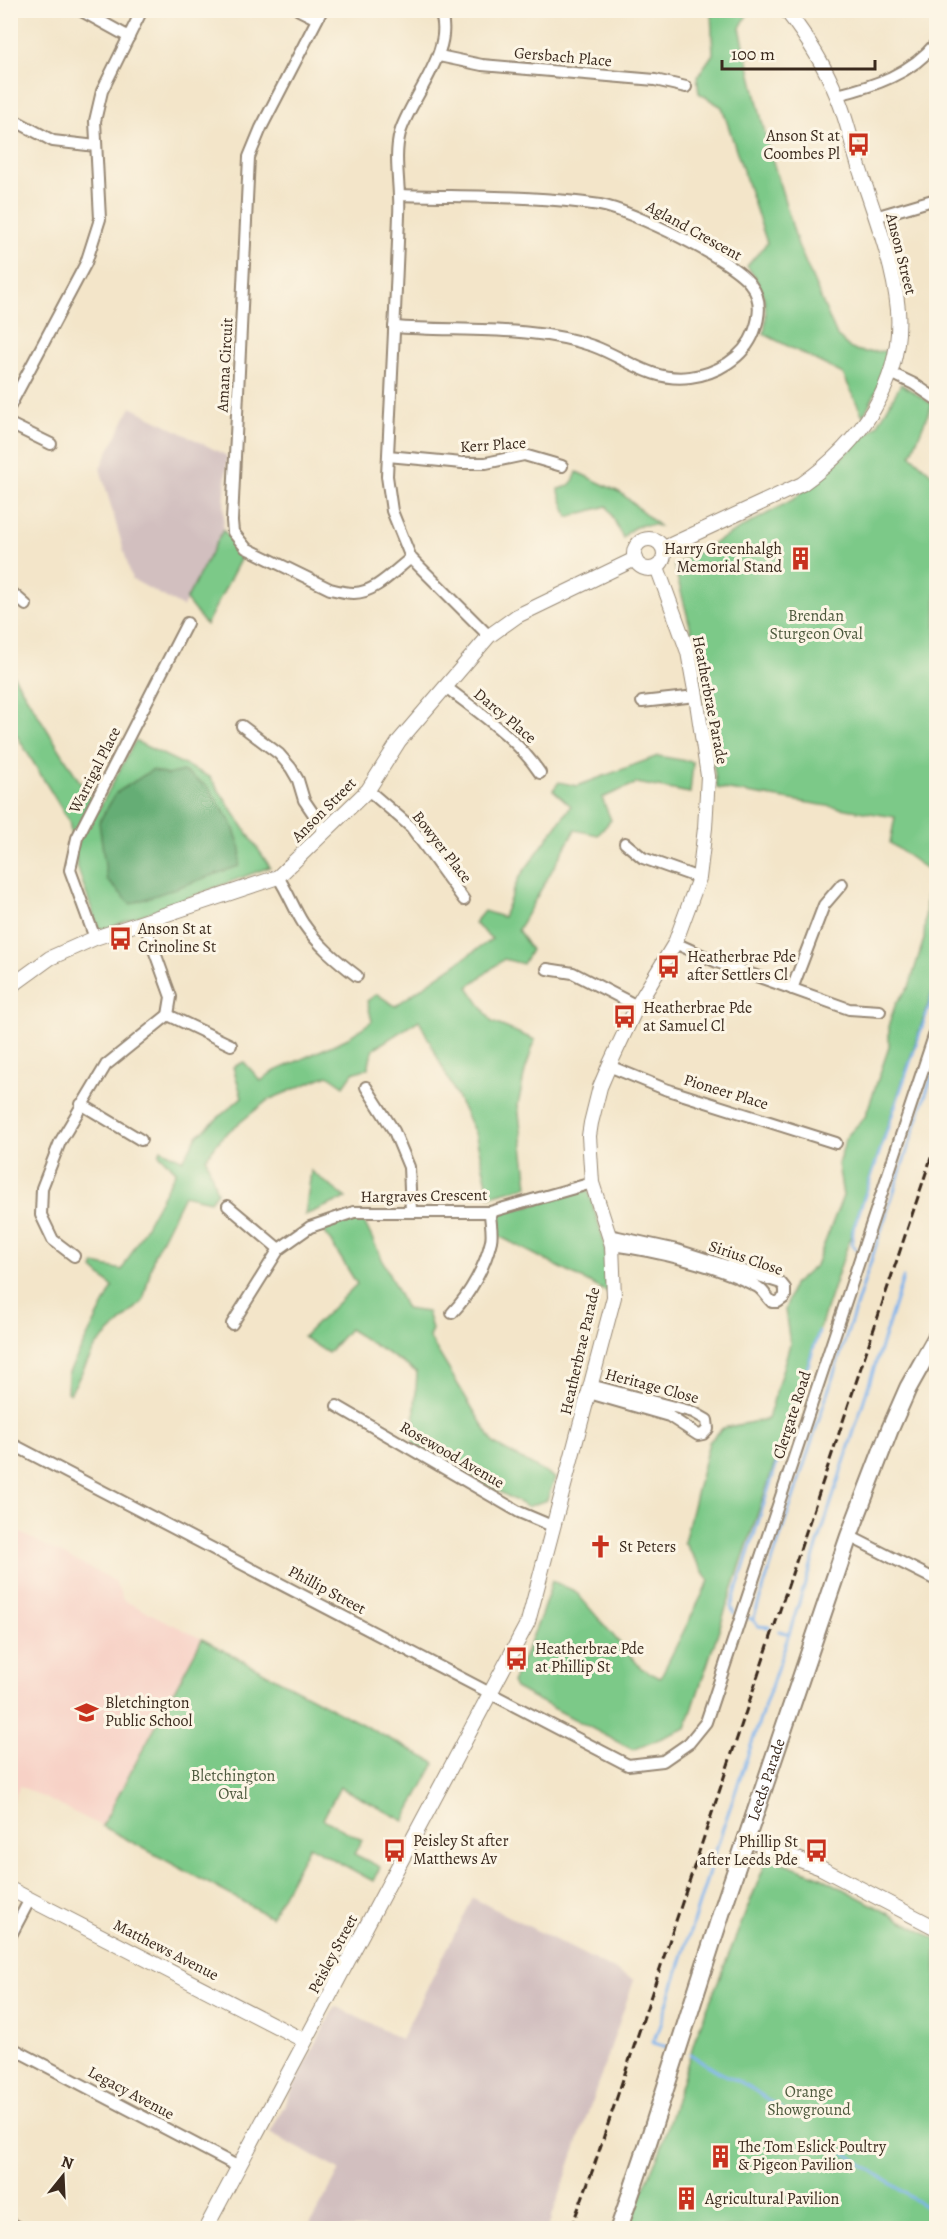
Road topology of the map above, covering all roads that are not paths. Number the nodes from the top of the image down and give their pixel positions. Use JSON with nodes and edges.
{"nodes":[{"id":1,"x":80,"y":10,"type":"edge"},
{"id":2,"x":142,"y":10,"type":"edge"},
{"id":3,"x":299,"y":10,"type":"edge"},
{"id":4,"x":439,"y":10,"type":"edge"},
{"id":5,"x":786,"y":10,"type":"edge"},
{"id":6,"x":320,"y":15,"type":"edge"},
{"id":7,"x":129,"y":37,"type":"junction"},
{"id":8,"x":936,"y":43,"type":"edge"},
{"id":9,"x":439,"y":56,"type":"junction"},
{"id":10,"x":686,"y":87,"type":"dead end"},
{"id":11,"x":837,"y":95,"type":"junction"},
{"id":12,"x":10,"y":118,"type":"edge"},
{"id":13,"x":96,"y":146,"type":"junction"},
{"id":14,"x":400,"y":195,"type":"junction"},
{"id":15,"x":936,"y":199,"type":"edge"},
{"id":16,"x":875,"y":217,"type":"junction"},
{"id":17,"x":394,"y":327,"type":"junction"},
{"id":18,"x":891,"y":374,"type":"junction"},
{"id":19,"x":936,"y":399,"type":"edge"},
{"id":20,"x":10,"y":406,"type":"edge"},
{"id":21,"x":10,"y":424,"type":"edge"},
{"id":22,"x":51,"y":444,"type":"dead end"},
{"id":23,"x":388,"y":456,"type":"junction"},
{"id":24,"x":562,"y":466,"type":"dead end"},
{"id":25,"x":664,"y":548,"type":"junction"},
{"id":26,"x":411,"y":558,"type":"junction"},
{"id":27,"x":635,"y":559,"type":"junction"},
{"id":28,"x":657,"y":567,"type":"junction"},
{"id":29,"x":10,"y":591,"type":"edge"},
{"id":30,"x":26,"y":604,"type":"dead end"},
{"id":31,"x":187,"y":623,"type":"dead end"},
{"id":32,"x":489,"y":636,"type":"junction"},
{"id":33,"x":446,"y":687,"type":"junction"},
{"id":34,"x":696,"y":696,"type":"junction"},
{"id":35,"x":642,"y":702,"type":"dead end"},
{"id":36,"x":242,"y":726,"type":"dead end"},
{"id":37,"x":540,"y":773,"type":"dead end"},
{"id":38,"x":368,"y":790,"type":"junction"},
{"id":39,"x":325,"y":831,"type":"junction"},
{"id":40,"x":625,"y":843,"type":"dead end"},
{"id":41,"x":278,"y":877,"type":"junction"},
{"id":42,"x":699,"y":878,"type":"junction"},
{"id":43,"x":842,"y":884,"type":"dead end"},
{"id":44,"x":464,"y":900,"type":"dead end"},
{"id":45,"x":144,"y":922,"type":"junction"},
{"id":46,"x":95,"y":938,"type":"junction"},
{"id":47,"x":675,"y":943,"type":"junction"},
{"id":48,"x":547,"y":969,"type":"dead end"},
{"id":49,"x":357,"y":976,"type":"dead end"},
{"id":50,"x":10,"y":987,"type":"edge"},
{"id":51,"x":792,"y":989,"type":"junction"},
{"id":52,"x":637,"y":1006,"type":"junction"},
{"id":53,"x":880,"y":1011,"type":"dead end"},
{"id":54,"x":168,"y":1015,"type":"junction"},
{"id":55,"x":936,"y":1030,"type":"edge"},
{"id":56,"x":231,"y":1045,"type":"dead end"},
{"id":57,"x":609,"y":1066,"type":"junction"},
{"id":58,"x":366,"y":1086,"type":"dead end"},
{"id":59,"x":81,"y":1104,"type":"junction"},
{"id":60,"x":141,"y":1140,"type":"dead end"},
{"id":61,"x":836,"y":1143,"type":"dead end"},
{"id":62,"x":592,"y":1183,"type":"junction"},
{"id":63,"x":228,"y":1206,"type":"dead end"},
{"id":64,"x":411,"y":1211,"type":"junction"},
{"id":65,"x":490,"y":1212,"type":"junction"},
{"id":66,"x":610,"y":1240,"type":"junction"},
{"id":67,"x":279,"y":1249,"type":"junction"},
{"id":68,"x":74,"y":1256,"type":"dead end"},
{"id":69,"x":452,"y":1313,"type":"dead end"},
{"id":70,"x":232,"y":1324,"type":"dead end"},
{"id":71,"x":936,"y":1338,"type":"edge"},
{"id":72,"x":590,"y":1389,"type":"junction"},
{"id":73,"x":337,"y":1406,"type":"dead end"},
{"id":74,"x":10,"y":1443,"type":"edge"},
{"id":75,"x":552,"y":1526,"type":"junction"},
{"id":76,"x":849,"y":1536,"type":"junction"},
{"id":77,"x":936,"y":1580,"type":"edge"},
{"id":78,"x":489,"y":1693,"type":"junction"},
{"id":79,"x":628,"y":1765,"type":"joint"},
{"id":80,"x":748,"y":1840,"type":"junction"},
{"id":81,"x":10,"y":1889,"type":"edge"},
{"id":82,"x":30,"y":1899,"type":"junction"},
{"id":83,"x":936,"y":1928,"type":"edge"},
{"id":84,"x":10,"y":1937,"type":"edge"},
{"id":85,"x":305,"y":2041,"type":"junction"},
{"id":86,"x":10,"y":2047,"type":"edge"},
{"id":87,"x":237,"y":2166,"type":"junction"},
{"id":88,"x":10,"y":2223,"type":"edge"},
{"id":89,"x":20,"y":2229,"type":"edge"},
{"id":90,"x":206,"y":2229,"type":"edge"},
{"id":91,"x":619,"y":2229,"type":"edge"}],
"edges":[{"from":1,"to":7,"type":"street"},
{"from":2,"to":7,"type":"street"},
{"from":3,"to":6,"type":"street"},
{"from":4,"to":9,"type":"street"},
{"from":5,"to":11,"type":"street","name":"Anson Street"},
{"from":6,"to":26,"type":"street","name":"Amana Circuit"},
{"from":7,"to":13,"type":"street"},
{"from":8,"to":11,"type":"street"},
{"from":9,"to":10,"type":"street","name":"Gersbach Place"},
{"from":9,"to":14,"type":"street"},
{"from":11,"to":16,"type":"street","name":"Anson Street"},
{"from":12,"to":13,"type":"street"},
{"from":13,"to":20,"type":"street"},
{"from":14,"to":17,"type":"street"},
{"from":14,"to":17,"type":"street","name":"Agland Crescent"},
{"from":15,"to":16,"type":"street"},
{"from":16,"to":18,"type":"street","name":"Anson Street"},
{"from":17,"to":23,"type":"street"},
{"from":18,"to":19,"type":"street"},
{"from":18,"to":25,"type":"street","name":"Anson Street"},
{"from":21,"to":22,"type":"street"},
{"from":23,"to":24,"type":"street","name":"Kerr Place"},
{"from":23,"to":26,"type":"street"},
{"from":25,"to":27,"type":"street"},
{"from":25,"to":28,"type":"street"},
{"from":26,"to":32,"type":"street"},
{"from":27,"to":28,"type":"street"},
{"from":27,"to":32,"type":"street","name":"Anson Street"},
{"from":28,"to":34,"type":"street","name":"Heatherbrae Parade"},
{"from":29,"to":30,"type":"street"},
{"from":31,"to":46,"type":"street","name":"Warrigal Place"},
{"from":32,"to":33,"type":"street","name":"Anson Street"},
{"from":33,"to":37,"type":"street","name":"Darcy Place"},
{"from":33,"to":38,"type":"street","name":"Anson Street"},
{"from":34,"to":35,"type":"street"},
{"from":34,"to":42,"type":"street","name":"Heatherbrae Parade"},
{"from":36,"to":39,"type":"street"},
{"from":38,"to":39,"type":"street","name":"Anson Street"},
{"from":38,"to":44,"type":"street","name":"Bowyer Place"},
{"from":39,"to":41,"type":"street","name":"Anson Street"},
{"from":40,"to":42,"type":"street"},
{"from":41,"to":45,"type":"street","name":"Anson Street"},
{"from":41,"to":49,"type":"street"},
{"from":42,"to":47,"type":"street","name":"Heatherbrae Parade"},
{"from":43,"to":51,"type":"street"},
{"from":45,"to":46,"type":"street","name":"Anson Street"},
{"from":45,"to":54,"type":"street"},
{"from":46,"to":50,"type":"street","name":"Anson Street"},
{"from":47,"to":51,"type":"street"},
{"from":47,"to":52,"type":"street","name":"Heatherbrae Parade"},
{"from":48,"to":52,"type":"street"},
{"from":51,"to":53,"type":"street"},
{"from":52,"to":57,"type":"street","name":"Heatherbrae Parade"},
{"from":54,"to":56,"type":"street"},
{"from":54,"to":59,"type":"street"},
{"from":55,"to":79,"type":"street","name":"Clergate Road"},
{"from":57,"to":61,"type":"street","name":"Pioneer Place"},
{"from":57,"to":62,"type":"street","name":"Heatherbrae Parade"},
{"from":58,"to":64,"type":"street"},
{"from":59,"to":60,"type":"street"},
{"from":59,"to":68,"type":"street"},
{"from":62,"to":65,"type":"street","name":"Hargraves Crescent"},
{"from":62,"to":66,"type":"street","name":"Heatherbrae Parade"},
{"from":63,"to":67,"type":"street"},
{"from":64,"to":65,"type":"street","name":"Hargraves Crescent"},
{"from":64,"to":67,"type":"street","name":"Hargraves Crescent"},
{"from":65,"to":69,"type":"street"},
{"from":66,"to":66,"type":"street","name":"Sirius Close"},
{"from":66,"to":72,"type":"street","name":"Heatherbrae Parade"},
{"from":67,"to":70,"type":"street","name":"Hargraves Crescent"},
{"from":71,"to":76,"type":"main road","name":"Leeds Parade"},
{"from":72,"to":72,"type":"street","name":"Heritage Close"},
{"from":72,"to":75,"type":"street","name":"Heatherbrae Parade"},
{"from":73,"to":75,"type":"street","name":"Rosewood Avenue"},
{"from":74,"to":78,"type":"street","name":"Phillip Street"},
{"from":75,"to":78,"type":"street","name":"Heatherbrae Parade"},
{"from":76,"to":77,"type":"street"},
{"from":76,"to":80,"type":"main road","name":"Leeds Parade"},
{"from":78,"to":79,"type":"street","name":"Phillip Street"},
{"from":78,"to":85,"type":"street","name":"Peisley Street"},
{"from":80,"to":83,"type":"street"},
{"from":80,"to":91,"type":"main road","name":"Leeds Parade"},
{"from":81,"to":82,"type":"street","name":"Matthews Avenue"},
{"from":82,"to":84,"type":"street"},
{"from":82,"to":85,"type":"street","name":"Matthews Avenue"},
{"from":85,"to":87,"type":"street","name":"Peisley Street"},
{"from":86,"to":87,"type":"street","name":"Legacy Avenue"},
{"from":87,"to":90,"type":"street","name":"Peisley Street"},
{"from":88,"to":89,"type":"street"}]}
